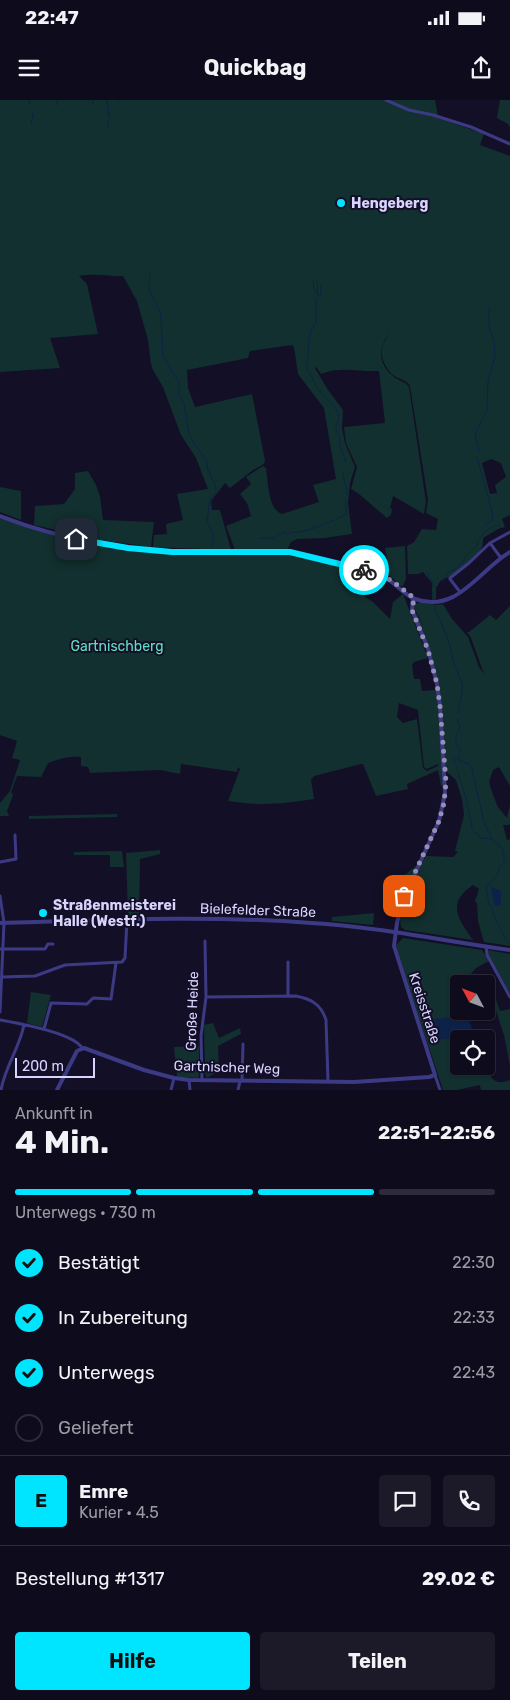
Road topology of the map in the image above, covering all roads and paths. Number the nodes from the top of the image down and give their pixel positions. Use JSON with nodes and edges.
{"nodes":[{"id":1,"x":386,"y":100,"type":"edge"},
{"id":2,"x":510,"y":144,"type":"edge"},
{"id":3,"x":0,"y":516,"type":"edge"},
{"id":4,"x":510,"y":532,"type":"edge"},
{"id":5,"x":490,"y":543,"type":"junction"},
{"id":6,"x":510,"y":552,"type":"edge"},
{"id":7,"x":500,"y":558,"type":"junction"},
{"id":8,"x":461,"y":593,"type":"junction"},
{"id":9,"x":414,"y":598,"type":"junction"},
{"id":10,"x":15,"y":835,"type":"dead end"},
{"id":11,"x":0,"y":862,"type":"edge"},
{"id":12,"x":0,"y":896,"type":"edge"},
{"id":13,"x":127,"y":920,"type":"junction"},
{"id":14,"x":2,"y":923,"type":"edge"},
{"id":15,"x":395,"y":933,"type":"junction"},
{"id":16,"x":205,"y":941,"type":"dead end"},
{"id":17,"x":53,"y":944,"type":"dead end"},
{"id":18,"x":486,"y":946,"type":"junction"},
{"id":19,"x":2,"y":949,"type":"edge"},
{"id":20,"x":510,"y":950,"type":"edge"},
{"id":21,"x":288,"y":962,"type":"dead end"},
{"id":22,"x":116,"y":963,"type":"junction"},
{"id":23,"x":2,"y":977,"type":"junction"},
{"id":24,"x":288,"y":996,"type":"junction"},
{"id":25,"x":206,"y":997,"type":"junction"},
{"id":26,"x":510,"y":997,"type":"edge"},
{"id":27,"x":0,"y":1012,"type":"edge"},
{"id":28,"x":0,"y":1020,"type":"edge"},
{"id":29,"x":24,"y":1025,"type":"junction"},
{"id":30,"x":44,"y":1029,"type":"junction"},
{"id":31,"x":243,"y":1044,"type":"dead end"},
{"id":32,"x":82,"y":1048,"type":"junction"},
{"id":33,"x":435,"y":1074,"type":"junction"},
{"id":34,"x":174,"y":1078,"type":"junction"},
{"id":35,"x":190,"y":1080,"type":"junction"},
{"id":36,"x":202,"y":1081,"type":"junction"},
{"id":37,"x":241,"y":1081,"type":"junction"},
{"id":38,"x":328,"y":1081,"type":"junction"},
{"id":39,"x":1,"y":1082,"type":"edge"},
{"id":40,"x":1,"y":1090,"type":"edge"},
{"id":41,"x":57,"y":1090,"type":"edge"},
{"id":42,"x":171,"y":1090,"type":"edge"},
{"id":43,"x":190,"y":1090,"type":"edge"},
{"id":44,"x":238,"y":1090,"type":"edge"},
{"id":45,"x":440,"y":1090,"type":"edge"}],
"edges":[{"from":1,"to":2,"type":"street"},
{"from":3,"to":9,"type":"street"},
{"from":4,"to":5,"type":"street"},
{"from":5,"to":7,"type":"street"},
{"from":5,"to":8,"type":"street"},
{"from":6,"to":7,"type":"street"},
{"from":7,"to":8,"type":"street"},
{"from":8,"to":9,"type":"street"},
{"from":9,"to":15,"type":"street","name":"Kreisstraße"},
{"from":10,"to":11,"type":"street"},
{"from":12,"to":14,"type":"street"},
{"from":13,"to":14,"type":"street","name":"Bielefelder Straße"},
{"from":13,"to":15,"type":"street","name":"Bielefelder Straße"},
{"from":13,"to":22,"type":"street"},
{"from":14,"to":19,"type":"street"},
{"from":15,"to":18,"type":"street","name":"Bielefelder Straße"},
{"from":15,"to":33,"type":"street","name":"Kreisstraße"},
{"from":16,"to":25,"type":"street","name":"Große Heide"},
{"from":17,"to":19,"type":"street"},
{"from":18,"to":20,"type":"street","name":"Bielefelder Straße"},
{"from":18,"to":26,"type":"street"},
{"from":19,"to":23,"type":"street"},
{"from":21,"to":24,"type":"street"},
{"from":22,"to":23,"type":"street"},
{"from":22,"to":30,"type":"street"},
{"from":23,"to":27,"type":"street"},
{"from":24,"to":25,"type":"street"},
{"from":24,"to":38,"type":"street"},
{"from":25,"to":36,"type":"street","name":"Große Heide"},
{"from":28,"to":29,"type":"street","name":"Gartnischer Weg"},
{"from":29,"to":30,"type":"street","name":"Gartnischer Weg"},
{"from":29,"to":39,"type":"street"},
{"from":30,"to":32,"type":"street","name":"Gartnischer Weg"},
{"from":31,"to":37,"type":"street"},
{"from":32,"to":34,"type":"street","name":"Gartnischer Weg"},
{"from":32,"to":41,"type":"street"},
{"from":33,"to":38,"type":"street","name":"Gartnischer Weg"},
{"from":33,"to":45,"type":"street","name":"Kreisstraße"},
{"from":34,"to":35,"type":"street","name":"Gartnischer Weg"},
{"from":34,"to":42,"type":"street"},
{"from":35,"to":36,"type":"street","name":"Gartnischer Weg"},
{"from":35,"to":43,"type":"street"},
{"from":36,"to":37,"type":"street","name":"Gartnischer Weg"},
{"from":37,"to":38,"type":"street","name":"Gartnischer Weg"},
{"from":37,"to":44,"type":"street"},
{"from":39,"to":40,"type":"street"}]}
